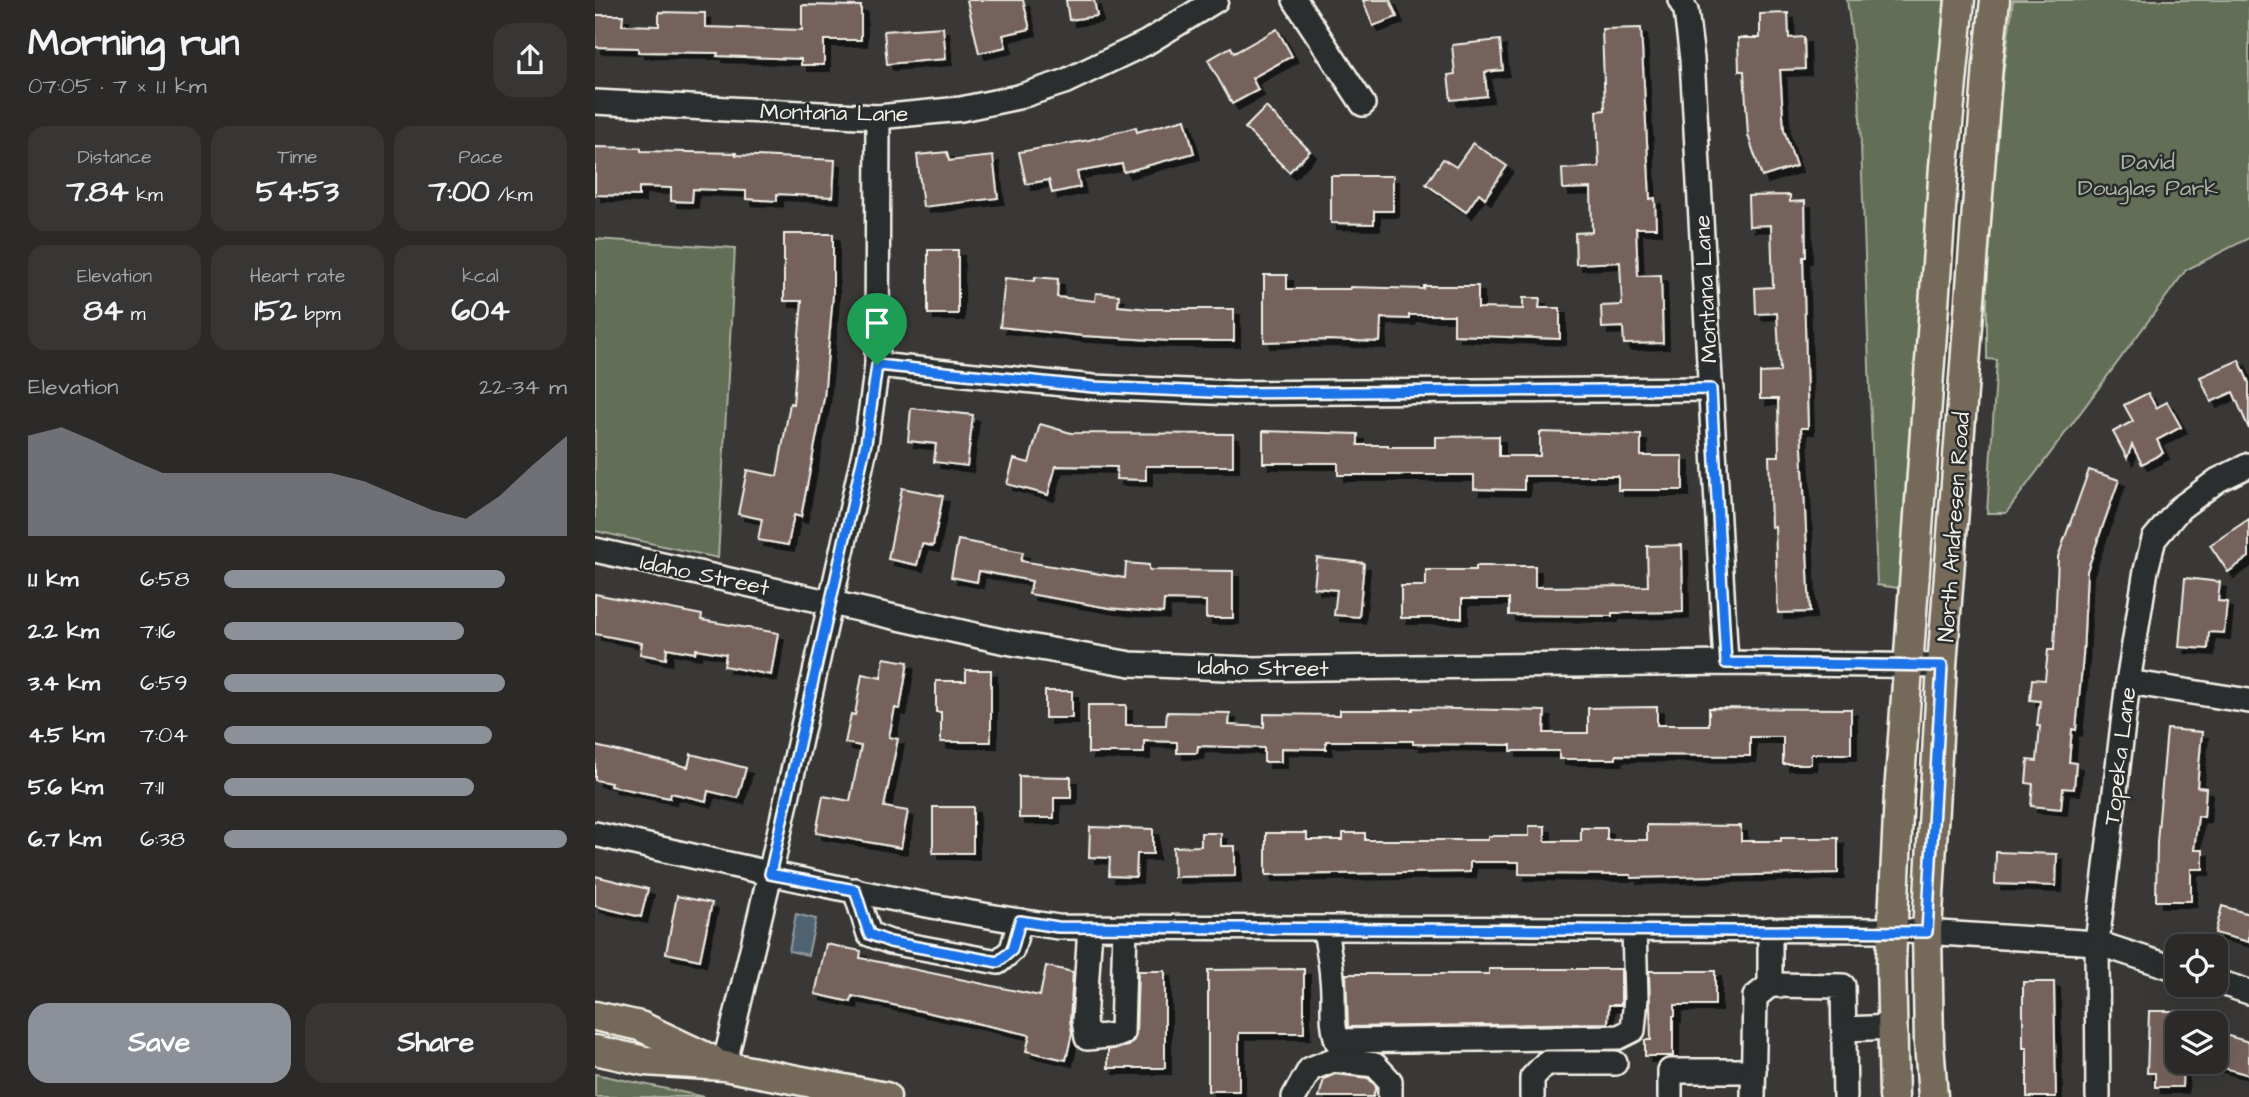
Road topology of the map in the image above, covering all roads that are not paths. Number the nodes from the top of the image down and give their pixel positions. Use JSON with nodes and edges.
{"nodes":[{"id":1,"x":1216,"y":0,"type":"edge"},
{"id":2,"x":1295,"y":0,"type":"edge"},
{"id":3,"x":1680,"y":0,"type":"edge"},
{"id":4,"x":1960,"y":0,"type":"edge"},
{"id":5,"x":1995,"y":0,"type":"edge"},
{"id":6,"x":595,"y":102,"type":"edge"},
{"id":7,"x":1363,"y":104,"type":"dead end"},
{"id":8,"x":878,"y":117,"type":"junction"},
{"id":9,"x":877,"y":365,"type":"junction"},
{"id":10,"x":1711,"y":389,"type":"junction"},
{"id":11,"x":2249,"y":466,"type":"edge"},
{"id":12,"x":595,"y":550,"type":"edge"},
{"id":13,"x":831,"y":602,"type":"junction"},
{"id":14,"x":1726,"y":663,"type":"junction"},
{"id":15,"x":1907,"y":664,"type":"junction"},
{"id":16,"x":1942,"y":666,"type":"junction"},
{"id":17,"x":2128,"y":682,"type":"junction"},
{"id":18,"x":2249,"y":701,"type":"edge"},
{"id":19,"x":595,"y":834,"type":"edge"},
{"id":20,"x":770,"y":874,"type":"junction"},
{"id":21,"x":855,"y":890,"type":"junction"},
{"id":22,"x":1020,"y":921,"type":"junction"},
{"id":23,"x":1090,"y":927,"type":"junction"},
{"id":24,"x":1125,"y":927,"type":"junction"},
{"id":25,"x":1325,"y":928,"type":"junction"},
{"id":26,"x":1634,"y":929,"type":"junction"},
{"id":27,"x":1769,"y":929,"type":"junction"},
{"id":28,"x":1892,"y":930,"type":"junction"},
{"id":29,"x":1927,"y":932,"type":"junction"},
{"id":30,"x":2097,"y":943,"type":"junction"},
{"id":31,"x":2165,"y":965,"type":"edge"},
{"id":32,"x":1770,"y":985,"type":"junction"},
{"id":33,"x":2228,"y":985,"type":"edge"},
{"id":34,"x":2249,"y":992,"type":"edge"},
{"id":35,"x":595,"y":1016,"type":"edge"},
{"id":36,"x":1892,"y":1027,"type":"junction"},
{"id":37,"x":1844,"y":1029,"type":"junction"},
{"id":38,"x":595,"y":1050,"type":"edge"},
{"id":39,"x":1615,"y":1063,"type":"dead end"},
{"id":40,"x":724,"y":1066,"type":"junction"},
{"id":41,"x":1754,"y":1070,"type":"junction"},
{"id":42,"x":881,"y":1097,"type":"edge"},
{"id":43,"x":1294,"y":1097,"type":"edge"},
{"id":44,"x":1390,"y":1097,"type":"edge"},
{"id":45,"x":1532,"y":1097,"type":"edge"},
{"id":46,"x":1670,"y":1097,"type":"edge"},
{"id":47,"x":1753,"y":1097,"type":"edge"},
{"id":48,"x":1845,"y":1097,"type":"edge"},
{"id":49,"x":1894,"y":1097,"type":"edge"},
{"id":50,"x":1933,"y":1097,"type":"edge"},
{"id":51,"x":2098,"y":1097,"type":"edge"}],
"edges":[{"from":1,"to":8,"type":"street","name":"Montana Lane"},
{"from":2,"to":7,"type":"street"},
{"from":3,"to":10,"type":"street","name":"Montana Lane"},
{"from":4,"to":15,"type":"main road","name":"North Andresen Road"},
{"from":5,"to":16,"type":"main road","name":"North Andresen Road"},
{"from":6,"to":8,"type":"street","name":"Montana Lane"},
{"from":8,"to":9,"type":"street"},
{"from":9,"to":10,"type":"street"},
{"from":9,"to":13,"type":"street"},
{"from":10,"to":14,"type":"street","name":"Montana Lane"},
{"from":11,"to":17,"type":"street","name":"Topeka Lane"},
{"from":12,"to":13,"type":"street","name":"Idaho Street"},
{"from":13,"to":14,"type":"street","name":"Idaho Street"},
{"from":13,"to":20,"type":"street"},
{"from":14,"to":15,"type":"street","name":"Idaho Street"},
{"from":15,"to":16,"type":"street","name":"Idaho Street"},
{"from":15,"to":28,"type":"main road","name":"North Andresen Road"},
{"from":16,"to":29,"type":"main road","name":"North Andresen Road"},
{"from":17,"to":18,"type":"street"},
{"from":17,"to":30,"type":"street","name":"Topeka Lane"},
{"from":19,"to":20,"type":"street"},
{"from":20,"to":21,"type":"street"},
{"from":20,"to":40,"type":"street"},
{"from":21,"to":22,"type":"street"},
{"from":21,"to":22,"type":"street"},
{"from":22,"to":23,"type":"street"},
{"from":23,"to":24,"type":"street"},
{"from":23,"to":24,"type":"street"},
{"from":24,"to":25,"type":"street"},
{"from":25,"to":26,"type":"street"},
{"from":25,"to":26,"type":"street"},
{"from":26,"to":27,"type":"street"},
{"from":27,"to":28,"type":"street"},
{"from":27,"to":32,"type":"street"},
{"from":28,"to":29,"type":"street"},
{"from":28,"to":36,"type":"main road","name":"North Andresen Road"},
{"from":29,"to":30,"type":"street"},
{"from":29,"to":50,"type":"main road","name":"North Andresen Road"},
{"from":30,"to":31,"type":"street"},
{"from":30,"to":51,"type":"street","name":"Topeka Lane"},
{"from":32,"to":37,"type":"street"},
{"from":32,"to":41,"type":"street"},
{"from":33,"to":34,"type":"street"},
{"from":35,"to":40,"type":"main road"},
{"from":36,"to":37,"type":"street"},
{"from":36,"to":49,"type":"main road","name":"North Andresen Road"},
{"from":37,"to":48,"type":"street"},
{"from":38,"to":40,"type":"main road"},
{"from":39,"to":45,"type":"street"},
{"from":40,"to":42,"type":"main road"},
{"from":41,"to":46,"type":"street"},
{"from":41,"to":47,"type":"street"},
{"from":43,"to":44,"type":"street"}]}
